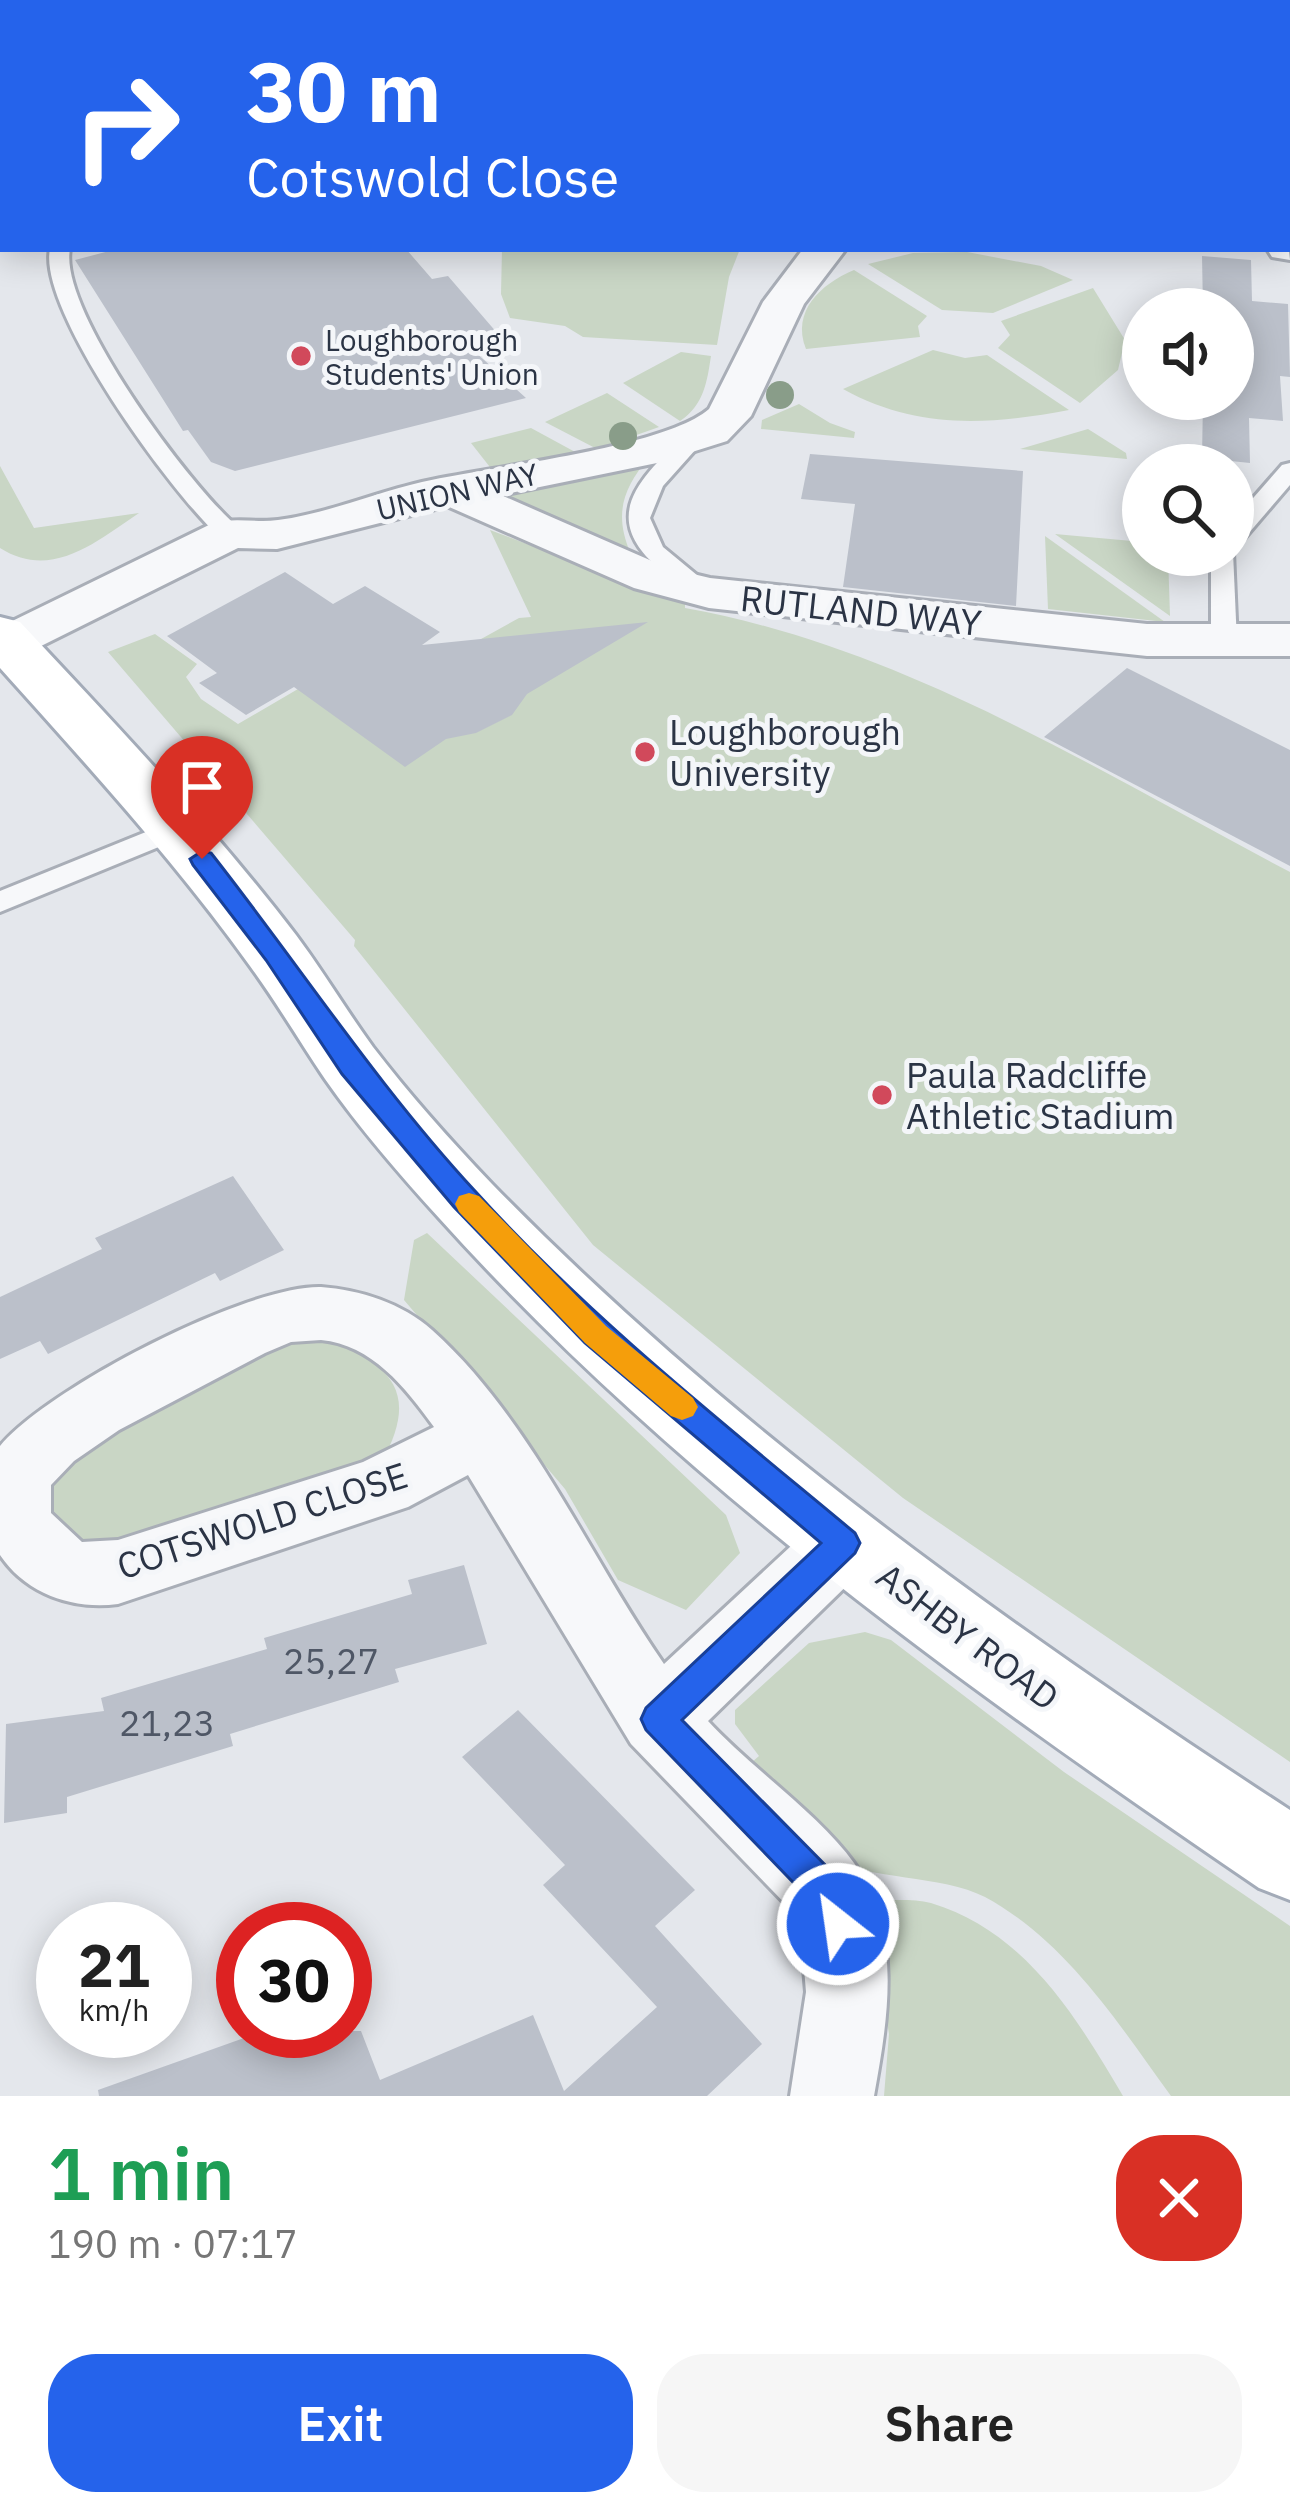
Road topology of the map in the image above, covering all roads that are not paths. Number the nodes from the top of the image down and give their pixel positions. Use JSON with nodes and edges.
{"nodes":[{"id":1,"x":59,"y":252,"type":"edge"},
{"id":2,"x":822,"y":252,"type":"edge"},
{"id":3,"x":694,"y":439,"type":"junction"},
{"id":4,"x":1290,"y":470,"type":"edge"},
{"id":5,"x":451,"y":490,"type":"junction"},
{"id":6,"x":1254,"y":512,"type":"edge"},
{"id":7,"x":230,"y":533,"type":"junction"},
{"id":8,"x":1223,"y":576,"type":"edge"},
{"id":9,"x":709,"y":593,"type":"junction"},
{"id":10,"x":4,"y":638,"type":"edge"},
{"id":11,"x":1290,"y":640,"type":"edge"},
{"id":12,"x":1224,"y":643,"type":"junction"},
{"id":13,"x":178,"y":828,"type":"junction"},
{"id":14,"x":0,"y":902,"type":"edge"},
{"id":15,"x":480,"y":1436,"type":"junction"},
{"id":16,"x":843,"y":1543,"type":"junction"},
{"id":17,"x":658,"y":1719,"type":"junction"},
{"id":18,"x":1290,"y":1858,"type":"edge"},
{"id":19,"x":832,"y":2096,"type":"edge"}],
"edges":[{"from":1,"to":7,"type":"lane"},
{"from":2,"to":3,"type":"street"},
{"from":3,"to":5,"type":"street","name":"UNION WAY"},
{"from":3,"to":9,"type":"lane"},
{"from":4,"to":6,"type":"lane"},
{"from":5,"to":7,"type":"street","name":"UNION WAY"},
{"from":5,"to":9,"type":"street","name":"RUTLAND WAY"},
{"from":7,"to":10,"type":"street","name":"UNION WAY"},
{"from":8,"to":12,"type":"lane"},
{"from":9,"to":12,"type":"street","name":"RUTLAND WAY"},
{"from":10,"to":13,"type":"main road","name":"ASHBY ROAD"},
{"from":11,"to":12,"type":"street","name":"RUTLAND WAY"},
{"from":13,"to":14,"type":"lane"},
{"from":13,"to":16,"type":"main road","name":"ASHBY ROAD"},
{"from":15,"to":15,"type":"street","name":"COTSWOLD CLOSE"},
{"from":15,"to":17,"type":"street","name":"COTSWOLD CLOSE"},
{"from":16,"to":17,"type":"street"},
{"from":16,"to":18,"type":"main road","name":"ASHBY ROAD"},
{"from":17,"to":19,"type":"street","name":"COTSWOLD CLOSE"}]}
